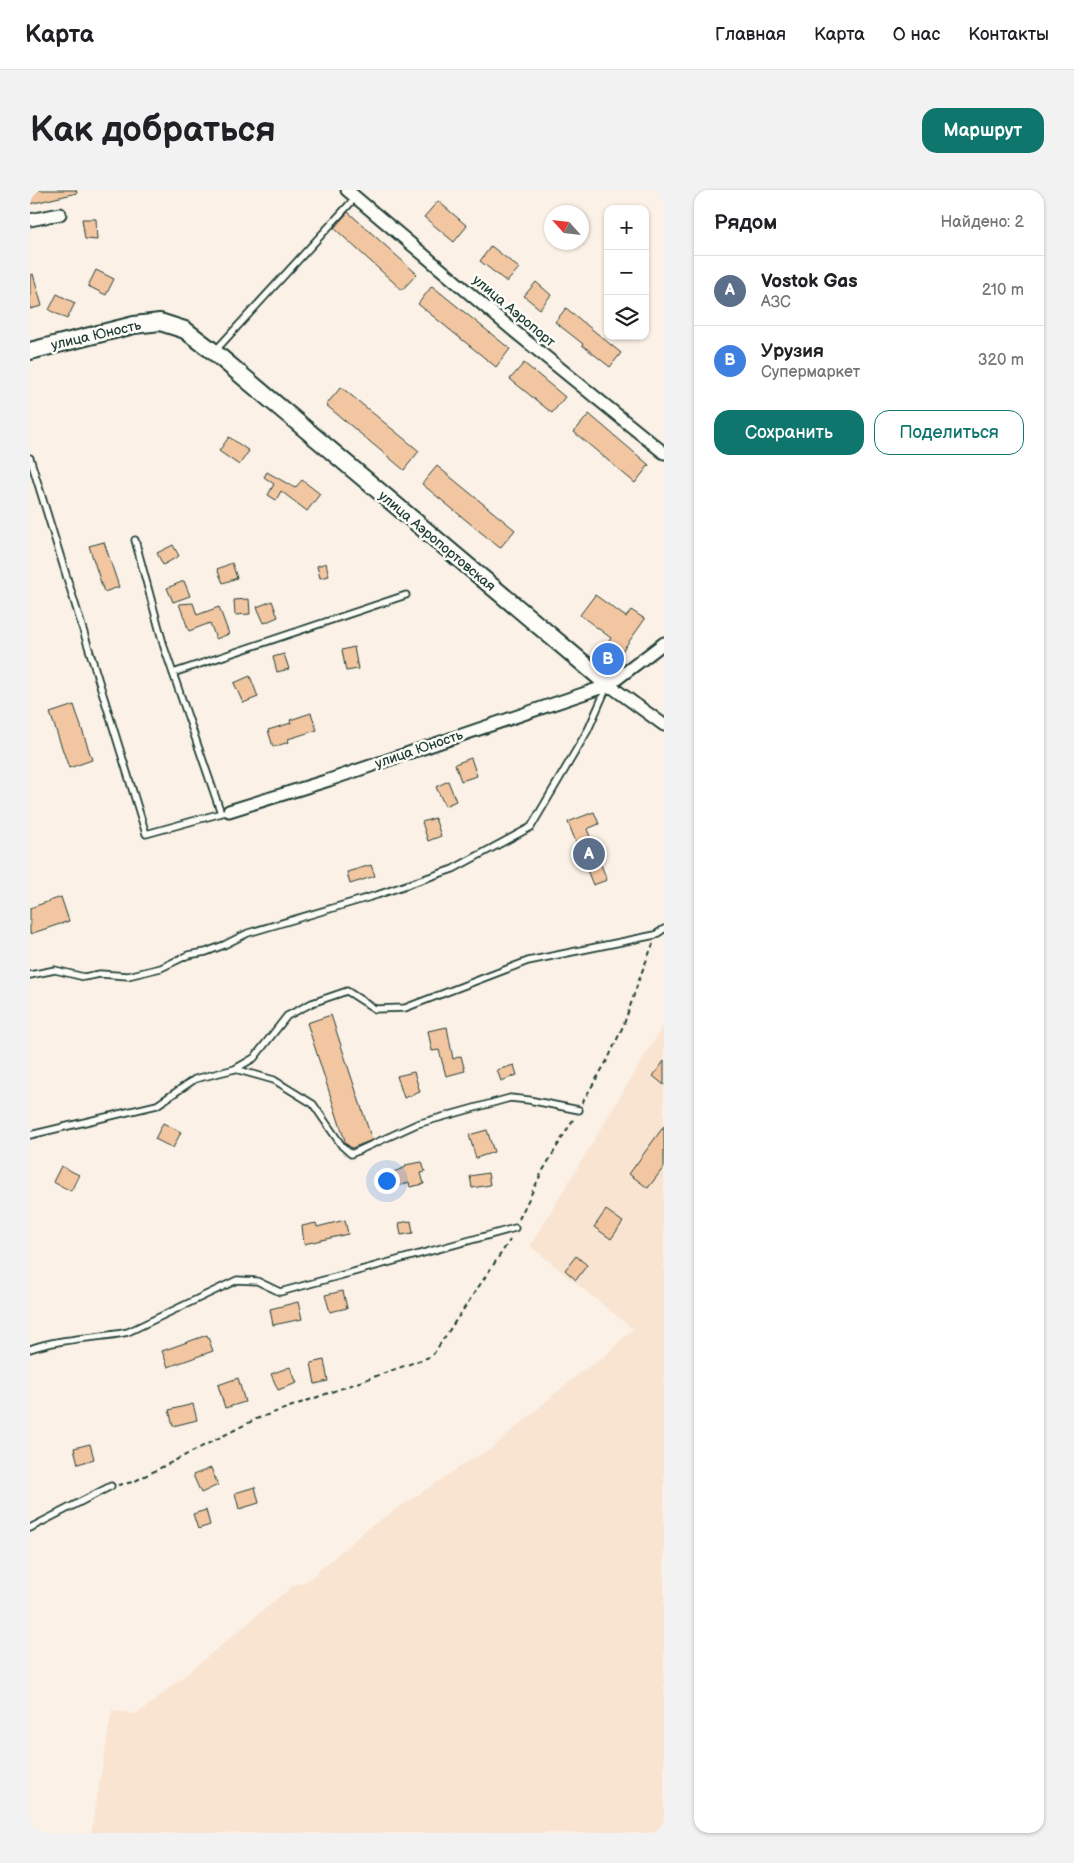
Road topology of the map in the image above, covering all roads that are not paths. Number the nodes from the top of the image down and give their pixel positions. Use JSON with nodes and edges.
{"nodes":[{"id":1,"x":351,"y":194,"type":"edge"},
{"id":2,"x":60,"y":214,"type":"dead end"},
{"id":3,"x":30,"y":220,"type":"edge"},
{"id":4,"x":30,"y":351,"type":"edge"},
{"id":5,"x":214,"y":352,"type":"junction"},
{"id":6,"x":664,"y":453,"type":"edge"},
{"id":7,"x":30,"y":458,"type":"edge"},
{"id":8,"x":37,"y":480,"type":"junction"},
{"id":9,"x":30,"y":482,"type":"edge"},
{"id":10,"x":135,"y":540,"type":"dead end"},
{"id":11,"x":406,"y":595,"type":"dead end"},
{"id":12,"x":664,"y":643,"type":"edge"},
{"id":13,"x":173,"y":673,"type":"junction"},
{"id":14,"x":609,"y":685,"type":"junction"},
{"id":15,"x":664,"y":725,"type":"edge"},
{"id":16,"x":225,"y":812,"type":"junction"},
{"id":17,"x":664,"y":929,"type":"edge"},
{"id":18,"x":30,"y":975,"type":"edge"},
{"id":19,"x":235,"y":1069,"type":"junction"},
{"id":20,"x":579,"y":1110,"type":"road end"},
{"id":21,"x":30,"y":1135,"type":"edge"},
{"id":22,"x":515,"y":1228,"type":"road end"},
{"id":23,"x":30,"y":1349,"type":"edge"},
{"id":24,"x":111,"y":1486,"type":"road end"},
{"id":25,"x":30,"y":1528,"type":"edge"}],
"edges":[{"from":1,"to":5,"type":"lane"},
{"from":1,"to":6,"type":"street","name":"улица Аэропорт"},
{"from":2,"to":3,"type":"street"},
{"from":4,"to":5,"type":"street","name":"улица Юность"},
{"from":5,"to":14,"type":"street","name":"улица Аэропортовская"},
{"from":7,"to":8,"type":"lane"},
{"from":8,"to":9,"type":"lane"},
{"from":8,"to":16,"type":"lane"},
{"from":10,"to":13,"type":"lane"},
{"from":11,"to":13,"type":"lane"},
{"from":12,"to":14,"type":"street","name":"улица Юность"},
{"from":13,"to":16,"type":"lane"},
{"from":14,"to":15,"type":"street","name":"улица Аэропортовская"},
{"from":14,"to":16,"type":"street","name":"улица Юность"},
{"from":14,"to":18,"type":"lane"},
{"from":17,"to":19,"type":"lane"},
{"from":19,"to":20,"type":"lane"},
{"from":19,"to":21,"type":"lane"},
{"from":22,"to":23,"type":"lane"},
{"from":24,"to":25,"type":"lane"}]}
